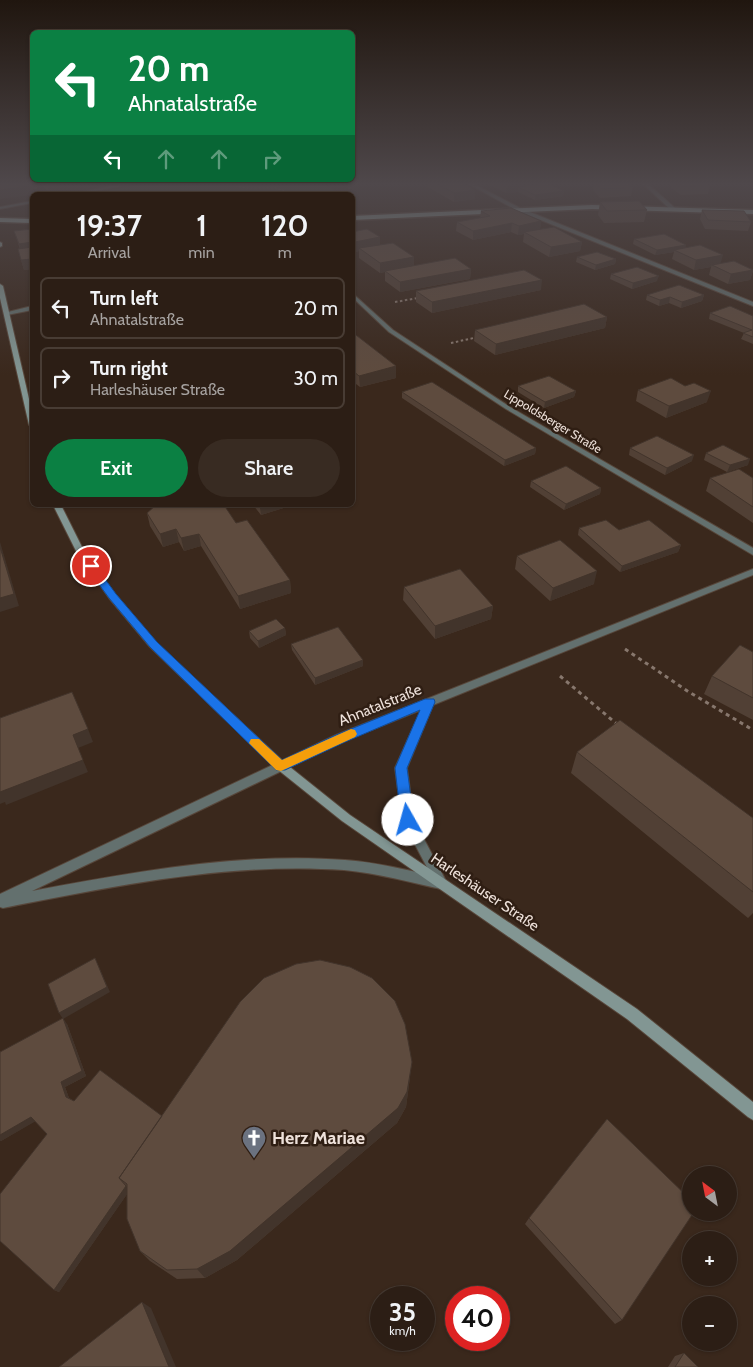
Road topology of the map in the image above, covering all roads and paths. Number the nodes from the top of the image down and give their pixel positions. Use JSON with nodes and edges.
{"nodes":[{"id":1,"x":611,"y":247,"type":"edge"},
{"id":2,"x":0,"y":286,"type":"edge"},
{"id":3,"x":424,"y":296,"type":"edge"},
{"id":4,"x":355,"y":297,"type":"edge"},
{"id":5,"x":753,"y":304,"type":"edge"},
{"id":6,"x":30,"y":308,"type":"edge"},
{"id":7,"x":367,"y":308,"type":"junction"},
{"id":8,"x":7,"y":313,"type":"junction"},
{"id":9,"x":477,"y":337,"type":"edge"},
{"id":10,"x":421,"y":350,"type":"junction"},
{"id":11,"x":30,"y":416,"type":"edge"},
{"id":12,"x":58,"y":507,"type":"edge"},
{"id":13,"x":753,"y":552,"type":"edge"},
{"id":14,"x":753,"y":572,"type":"edge"},
{"id":15,"x":602,"y":633,"type":"junction"},
{"id":16,"x":538,"y":658,"type":"junction"},
{"id":17,"x":430,"y":702,"type":"junction"},
{"id":18,"x":622,"y":728,"type":"edge"},
{"id":19,"x":753,"y":730,"type":"edge"},
{"id":20,"x":281,"y":766,"type":"junction"},
{"id":21,"x":441,"y":883,"type":"junction"},
{"id":22,"x":0,"y":901,"type":"edge"},
{"id":23,"x":753,"y":1112,"type":"edge"}],
"edges":[{"from":1,"to":5,"type":"street"},
{"from":2,"to":8,"type":"main road"},
{"from":3,"to":7,"type":"path"},
{"from":4,"to":7,"type":"street","name":"Lippoldsberger Straße"},
{"from":6,"to":8,"type":"street"},
{"from":7,"to":10,"type":"street","name":"Lippoldsberger Straße"},
{"from":8,"to":11,"type":"main road"},
{"from":9,"to":10,"type":"path"},
{"from":10,"to":13,"type":"street","name":"Lippoldsberger Straße"},
{"from":12,"to":20,"type":"main road","name":"Harleshäuser Straße"},
{"from":14,"to":15,"type":"street","name":"Ahnatalstraße"},
{"from":15,"to":16,"type":"street","name":"Ahnatalstraße"},
{"from":15,"to":19,"type":"path"},
{"from":16,"to":17,"type":"street","name":"Ahnatalstraße"},
{"from":16,"to":18,"type":"path"},
{"from":17,"to":20,"type":"street","name":"Ahnatalstraße"},
{"from":17,"to":21,"type":"street"},
{"from":20,"to":21,"type":"main road","name":"Harleshäuser Straße"},
{"from":20,"to":22,"type":"street","name":"Ahnatalstraße"},
{"from":21,"to":22,"type":"street"},
{"from":21,"to":23,"type":"main road","name":"Harleshäuser Straße"}]}
